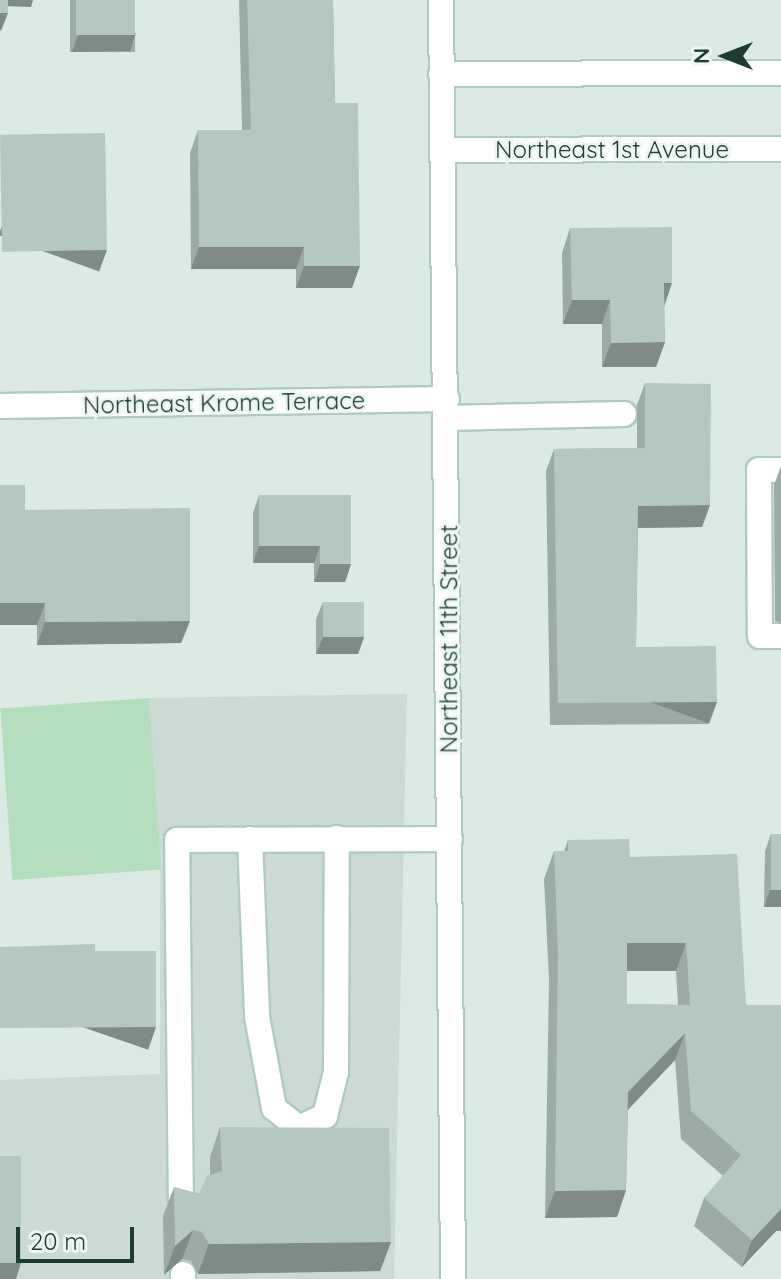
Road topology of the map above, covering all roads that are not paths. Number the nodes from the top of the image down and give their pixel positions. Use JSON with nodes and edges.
{"nodes":[{"id":1,"x":441,"y":0,"type":"edge"},
{"id":2,"x":781,"y":73,"type":"edge"},
{"id":3,"x":441,"y":74,"type":"junction"},
{"id":4,"x":781,"y":149,"type":"edge"},
{"id":5,"x":442,"y":150,"type":"junction"},
{"id":6,"x":0,"y":406,"type":"edge"},
{"id":7,"x":447,"y":408,"type":"junction"},
{"id":8,"x":624,"y":414,"type":"dead end"},
{"id":9,"x":781,"y":470,"type":"edge"},
{"id":10,"x":781,"y":636,"type":"edge"},
{"id":11,"x":337,"y":838,"type":"junction"},
{"id":12,"x":250,"y":839,"type":"junction"},
{"id":13,"x":450,"y":839,"type":"junction"},
{"id":14,"x":181,"y":1210,"type":"edge"},
{"id":15,"x":453,"y":1279,"type":"edge"}],
"edges":[{"from":1,"to":3,"type":"street","name":"Northeast 11th Street"},
{"from":2,"to":3,"type":"street"},
{"from":3,"to":5,"type":"street","name":"Northeast 11th Street"},
{"from":4,"to":5,"type":"street","name":"Northeast 1st Avenue"},
{"from":5,"to":7,"type":"street","name":"Northeast 11th Street"},
{"from":6,"to":7,"type":"street","name":"Northeast Krome Terrace"},
{"from":7,"to":8,"type":"street","name":"Northeast Krome Terrace"},
{"from":7,"to":13,"type":"street","name":"Northeast 11th Street"},
{"from":9,"to":10,"type":"street"},
{"from":11,"to":12,"type":"street"},
{"from":11,"to":12,"type":"street"},
{"from":11,"to":13,"type":"street"},
{"from":12,"to":14,"type":"street"},
{"from":13,"to":15,"type":"street","name":"Northeast 11th Street"}]}
